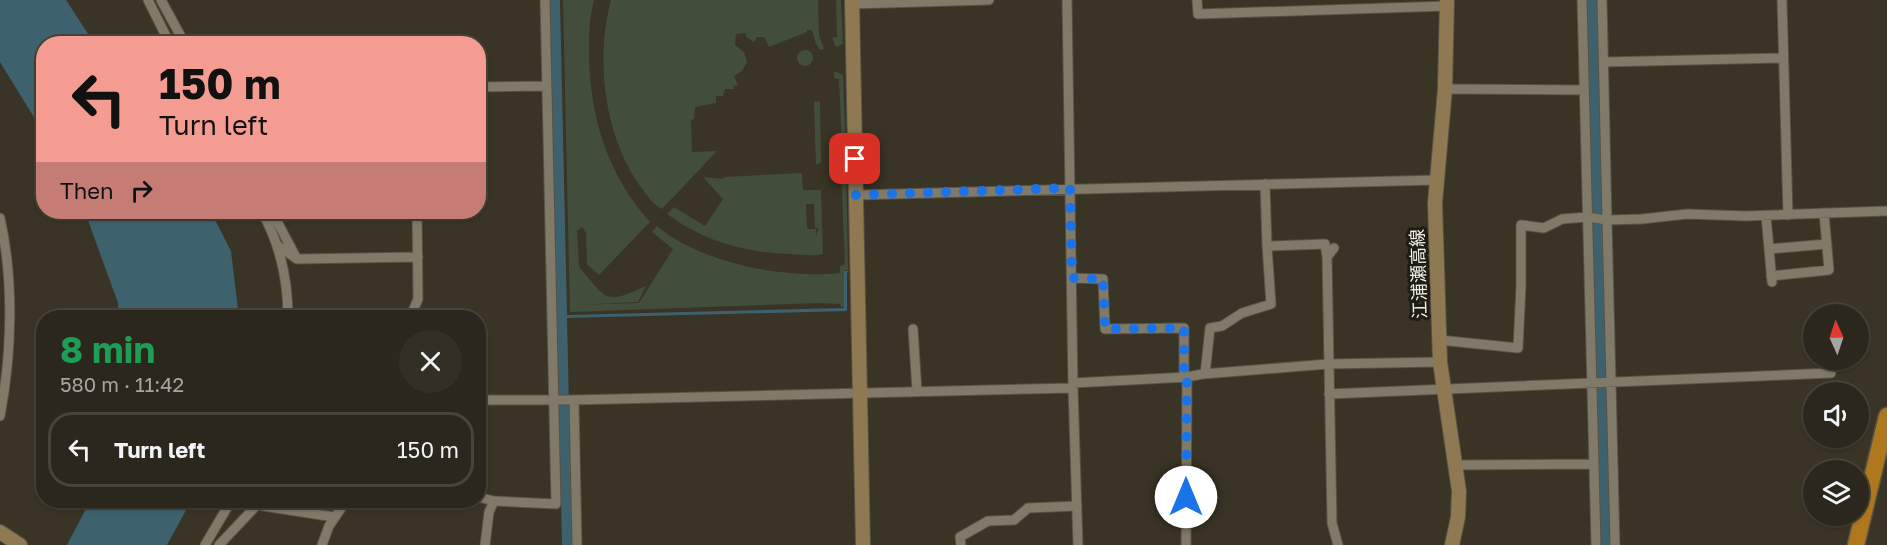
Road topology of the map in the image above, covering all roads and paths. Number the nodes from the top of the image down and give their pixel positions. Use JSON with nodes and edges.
{"nodes":[{"id":1,"x":148,"y":0,"type":"edge"},
{"id":2,"x":161,"y":0,"type":"edge"},
{"id":3,"x":545,"y":0,"type":"edge"},
{"id":4,"x":989,"y":0,"type":"edge"},
{"id":5,"x":1067,"y":0,"type":"edge"},
{"id":6,"x":1197,"y":0,"type":"edge"},
{"id":7,"x":1582,"y":0,"type":"edge"},
{"id":8,"x":1602,"y":0,"type":"edge"},
{"id":9,"x":1782,"y":0,"type":"edge"},
{"id":10,"x":852,"y":2,"type":"edge"},
{"id":11,"x":1447,"y":3,"type":"edge"},
{"id":12,"x":166,"y":36,"type":"edge"},
{"id":13,"x":181,"y":36,"type":"edge"},
{"id":14,"x":1783,"y":58,"type":"junction"},
{"id":15,"x":1604,"y":62,"type":"junction"},
{"id":16,"x":547,"y":86,"type":"junction"},
{"id":17,"x":486,"y":87,"type":"edge"},
{"id":18,"x":1445,"y":88,"type":"junction"},
{"id":19,"x":1584,"y":90,"type":"junction"},
{"id":20,"x":1436,"y":180,"type":"junction"},
{"id":21,"x":1265,"y":184,"type":"junction"},
{"id":22,"x":1070,"y":188,"type":"junction"},
{"id":23,"x":856,"y":195,"type":"junction"},
{"id":24,"x":1887,"y":211,"type":"edge"},
{"id":25,"x":1824,"y":213,"type":"junction"},
{"id":26,"x":1788,"y":215,"type":"junction"},
{"id":27,"x":1766,"y":216,"type":"junction"},
{"id":28,"x":1587,"y":217,"type":"junction"},
{"id":29,"x":0,"y":218,"type":"edge"},
{"id":30,"x":265,"y":219,"type":"edge"},
{"id":31,"x":276,"y":219,"type":"edge"},
{"id":32,"x":417,"y":219,"type":"edge"},
{"id":33,"x":1607,"y":220,"type":"junction"},
{"id":34,"x":1827,"y":244,"type":"junction"},
{"id":35,"x":277,"y":245,"type":"junction"},
{"id":36,"x":1268,"y":246,"type":"junction"},
{"id":37,"x":1334,"y":248,"type":"dead end"},
{"id":38,"x":1769,"y":249,"type":"junction"},
{"id":39,"x":418,"y":257,"type":"junction"},
{"id":40,"x":1328,"y":257,"type":"junction"},
{"id":41,"x":297,"y":259,"type":"junction"},
{"id":42,"x":1072,"y":278,"type":"junction"},
{"id":43,"x":287,"y":310,"type":"edge"},
{"id":44,"x":413,"y":310,"type":"edge"},
{"id":45,"x":913,"y":329,"type":"dead end"},
{"id":46,"x":1439,"y":340,"type":"junction"},
{"id":47,"x":1440,"y":362,"type":"junction"},
{"id":48,"x":1328,"y":364,"type":"junction"},
{"id":49,"x":1831,"y":373,"type":"dead end"},
{"id":50,"x":1204,"y":374,"type":"junction"},
{"id":51,"x":1186,"y":377,"type":"junction"},
{"id":52,"x":1591,"y":382,"type":"junction"},
{"id":53,"x":1611,"y":382,"type":"junction"},
{"id":54,"x":1073,"y":385,"type":"junction"},
{"id":55,"x":1443,"y":388,"type":"junction"},
{"id":56,"x":917,"y":391,"type":"junction"},
{"id":57,"x":860,"y":393,"type":"junction"},
{"id":58,"x":1329,"y":393,"type":"junction"},
{"id":59,"x":486,"y":400,"type":"edge"},
{"id":60,"x":554,"y":400,"type":"junction"},
{"id":61,"x":573,"y":400,"type":"junction"},
{"id":62,"x":0,"y":416,"type":"edge"},
{"id":63,"x":1887,"y":416,"type":"edge"},
{"id":64,"x":1593,"y":464,"type":"junction"},
{"id":65,"x":1457,"y":465,"type":"junction"},
{"id":66,"x":486,"y":499,"type":"edge"},
{"id":67,"x":494,"y":501,"type":"junction"},
{"id":68,"x":1077,"y":506,"type":"junction"},
{"id":69,"x":227,"y":508,"type":"edge"},
{"id":70,"x":254,"y":508,"type":"edge"},
{"id":71,"x":276,"y":508,"type":"edge"},
{"id":72,"x":341,"y":508,"type":"edge"},
{"id":73,"x":334,"y":517,"type":"junction"},
{"id":74,"x":0,"y":532,"type":"edge"},
{"id":75,"x":20,"y":545,"type":"edge"},
{"id":76,"x":205,"y":545,"type":"edge"},
{"id":77,"x":219,"y":545,"type":"edge"},
{"id":78,"x":322,"y":545,"type":"edge"},
{"id":79,"x":485,"y":545,"type":"edge"},
{"id":80,"x":577,"y":545,"type":"edge"},
{"id":81,"x":863,"y":545,"type":"edge"},
{"id":82,"x":961,"y":545,"type":"edge"},
{"id":83,"x":1078,"y":545,"type":"edge"},
{"id":84,"x":1186,"y":545,"type":"edge"},
{"id":85,"x":1338,"y":545,"type":"edge"},
{"id":86,"x":1452,"y":545,"type":"edge"},
{"id":87,"x":1596,"y":545,"type":"edge"},
{"id":88,"x":1615,"y":545,"type":"edge"},
{"id":89,"x":1856,"y":545,"type":"edge"}],
"edges":[{"from":1,"to":12,"type":"street"},
{"from":2,"to":13,"type":"street"},
{"from":3,"to":16,"type":"street"},
{"from":4,"to":10,"type":"street"},
{"from":5,"to":22,"type":"street"},
{"from":6,"to":11,"type":"street"},
{"from":7,"to":19,"type":"street"},
{"from":8,"to":15,"type":"street"},
{"from":9,"to":14,"type":"street"},
{"from":10,"to":23,"type":"main road"},
{"from":11,"to":18,"type":"main road","name":"江浦瀬高線"},
{"from":14,"to":15,"type":"street"},
{"from":14,"to":26,"type":"street"},
{"from":15,"to":33,"type":"street"},
{"from":16,"to":17,"type":"street"},
{"from":16,"to":60,"type":"street"},
{"from":18,"to":19,"type":"street"},
{"from":18,"to":20,"type":"main road","name":"江浦瀬高線"},
{"from":19,"to":28,"type":"street"},
{"from":20,"to":21,"type":"street"},
{"from":20,"to":46,"type":"main road","name":"江浦瀬高線"},
{"from":21,"to":22,"type":"street"},
{"from":21,"to":36,"type":"street"},
{"from":22,"to":23,"type":"street"},
{"from":22,"to":42,"type":"street"},
{"from":23,"to":57,"type":"main road"},
{"from":24,"to":25,"type":"street"},
{"from":25,"to":26,"type":"street"},
{"from":25,"to":34,"type":"street"},
{"from":26,"to":27,"type":"street"},
{"from":27,"to":33,"type":"street"},
{"from":27,"to":38,"type":"street"},
{"from":28,"to":33,"type":"street"},
{"from":28,"to":46,"type":"street"},
{"from":28,"to":52,"type":"street"},
{"from":29,"to":62,"type":"street"},
{"from":30,"to":35,"type":"street"},
{"from":31,"to":41,"type":"street"},
{"from":32,"to":39,"type":"street"},
{"from":33,"to":53,"type":"street"},
{"from":34,"to":38,"type":"street"},
{"from":34,"to":38,"type":"street"},
{"from":35,"to":41,"type":"street"},
{"from":35,"to":43,"type":"street"},
{"from":36,"to":40,"type":"street"},
{"from":36,"to":50,"type":"street"},
{"from":37,"to":40,"type":"street"},
{"from":39,"to":41,"type":"street"},
{"from":39,"to":44,"type":"street"},
{"from":40,"to":48,"type":"street"},
{"from":42,"to":51,"type":"street"},
{"from":42,"to":54,"type":"street"},
{"from":45,"to":56,"type":"street"},
{"from":46,"to":47,"type":"main road","name":"江浦瀬高線"},
{"from":47,"to":48,"type":"street"},
{"from":47,"to":55,"type":"main road","name":"江浦瀬高線"},
{"from":48,"to":50,"type":"street"},
{"from":48,"to":58,"type":"street"},
{"from":49,"to":53,"type":"street"},
{"from":50,"to":51,"type":"street"},
{"from":51,"to":54,"type":"street"},
{"from":51,"to":84,"type":"street"},
{"from":52,"to":53,"type":"street"},
{"from":52,"to":55,"type":"street"},
{"from":52,"to":64,"type":"street"},
{"from":53,"to":88,"type":"street"},
{"from":54,"to":56,"type":"street"},
{"from":54,"to":68,"type":"street"},
{"from":55,"to":58,"type":"street"},
{"from":55,"to":65,"type":"main road","name":"江浦瀬高線"},
{"from":56,"to":57,"type":"street"},
{"from":57,"to":61,"type":"street"},
{"from":57,"to":81,"type":"main road"},
{"from":58,"to":85,"type":"street"},
{"from":59,"to":60,"type":"street"},
{"from":60,"to":61,"type":"street"},
{"from":60,"to":67,"type":"street"},
{"from":61,"to":80,"type":"street"},
{"from":63,"to":89,"type":"highway"},
{"from":64,"to":65,"type":"street"},
{"from":64,"to":87,"type":"street"},
{"from":65,"to":86,"type":"main road","name":"江浦瀬高線"},
{"from":66,"to":67,"type":"street"},
{"from":67,"to":79,"type":"street"},
{"from":68,"to":82,"type":"street"},
{"from":68,"to":83,"type":"street"},
{"from":69,"to":76,"type":"street"},
{"from":70,"to":77,"type":"street"},
{"from":71,"to":73,"type":"street"},
{"from":72,"to":73,"type":"street"},
{"from":73,"to":78,"type":"street"},
{"from":74,"to":75,"type":"main road"}]}
